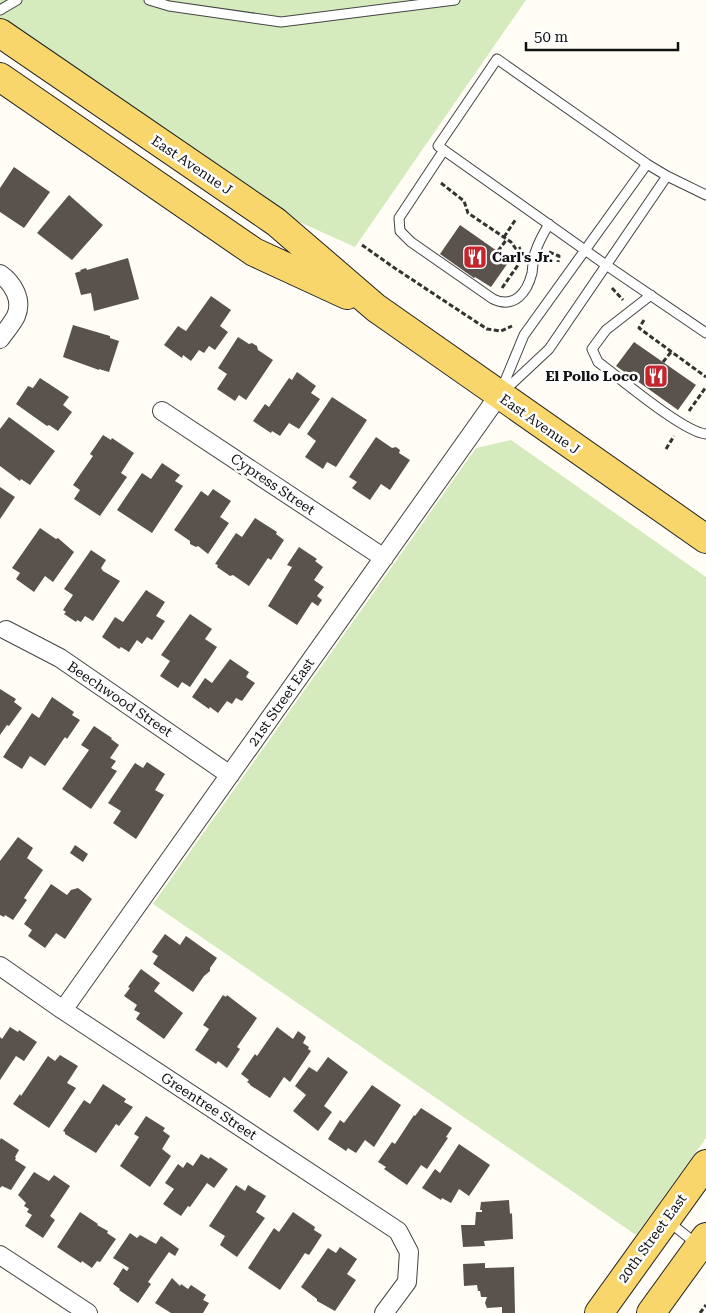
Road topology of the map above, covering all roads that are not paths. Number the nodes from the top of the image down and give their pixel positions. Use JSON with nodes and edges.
{"nodes":[{"id":1,"x":18,"y":0,"type":"edge"},
{"id":2,"x":149,"y":0,"type":"edge"},
{"id":3,"x":455,"y":0,"type":"edge"},
{"id":4,"x":0,"y":10,"type":"edge"},
{"id":5,"x":0,"y":33,"type":"edge"},
{"id":6,"x":0,"y":77,"type":"edge"},
{"id":7,"x":444,"y":150,"type":"junction"},
{"id":8,"x":647,"y":164,"type":"junction"},
{"id":9,"x":667,"y":176,"type":"junction"},
{"id":10,"x":706,"y":195,"type":"edge"},
{"id":11,"x":549,"y":224,"type":"junction"},
{"id":12,"x":585,"y":250,"type":"junction"},
{"id":13,"x":606,"y":265,"type":"junction"},
{"id":14,"x":0,"y":274,"type":"edge"},
{"id":15,"x":651,"y":295,"type":"junction"},
{"id":16,"x":376,"y":308,"type":"junction"},
{"id":17,"x":706,"y":333,"type":"edge"},
{"id":18,"x":0,"y":339,"type":"edge"},
{"id":19,"x":499,"y":395,"type":"junction"},
{"id":20,"x":162,"y":411,"type":"dead end"},
{"id":21,"x":706,"y":434,"type":"edge"},
{"id":22,"x":706,"y":539,"type":"edge"},
{"id":23,"x":384,"y":558,"type":"junction"},
{"id":24,"x":6,"y":630,"type":"dead end"},
{"id":25,"x":230,"y":775,"type":"junction"},
{"id":26,"x":0,"y":966,"type":"edge"},
{"id":27,"x":63,"y":1010,"type":"junction"},
{"id":28,"x":706,"y":1164,"type":"edge"},
{"id":29,"x":665,"y":1220,"type":"junction"},
{"id":30,"x":704,"y":1245,"type":"edge"},
{"id":31,"x":0,"y":1255,"type":"edge"},
{"id":32,"x":88,"y":1313,"type":"edge"},
{"id":33,"x":384,"y":1313,"type":"edge"},
{"id":34,"x":599,"y":1313,"type":"edge"},
{"id":35,"x":651,"y":1313,"type":"edge"}],
"edges":[{"from":1,"to":4,"type":"lane"},
{"from":2,"to":3,"type":"lane"},
{"from":5,"to":16,"type":"main road","name":"East Avenue J"},
{"from":6,"to":16,"type":"main road","name":"East Avenue J"},
{"from":7,"to":8,"type":"lane"},
{"from":7,"to":11,"type":"lane"},
{"from":7,"to":11,"type":"lane"},
{"from":8,"to":9,"type":"lane"},
{"from":8,"to":12,"type":"lane"},
{"from":9,"to":10,"type":"lane"},
{"from":9,"to":13,"type":"lane"},
{"from":11,"to":12,"type":"lane"},
{"from":12,"to":13,"type":"lane"},
{"from":12,"to":19,"type":"lane"},
{"from":13,"to":15,"type":"lane"},
{"from":13,"to":19,"type":"lane"},
{"from":14,"to":18,"type":"street"},
{"from":15,"to":17,"type":"lane"},
{"from":15,"to":21,"type":"lane"},
{"from":16,"to":19,"type":"main road","name":"East Avenue J"},
{"from":19,"to":22,"type":"main road","name":"East Avenue J"},
{"from":19,"to":23,"type":"street","name":"21st Street East"},
{"from":20,"to":23,"type":"street","name":"Cypress Street"},
{"from":23,"to":25,"type":"street","name":"21st Street East"},
{"from":24,"to":25,"type":"street","name":"Beechwood Street"},
{"from":25,"to":27,"type":"street","name":"21st Street East"},
{"from":26,"to":27,"type":"street","name":"Greentree Street"},
{"from":27,"to":33,"type":"street","name":"Greentree Street"},
{"from":28,"to":29,"type":"main road","name":"20th Street East"},
{"from":29,"to":30,"type":"lane"},
{"from":29,"to":34,"type":"main road","name":"20th Street East"},
{"from":30,"to":35,"type":"main road"},
{"from":31,"to":32,"type":"street"}]}
